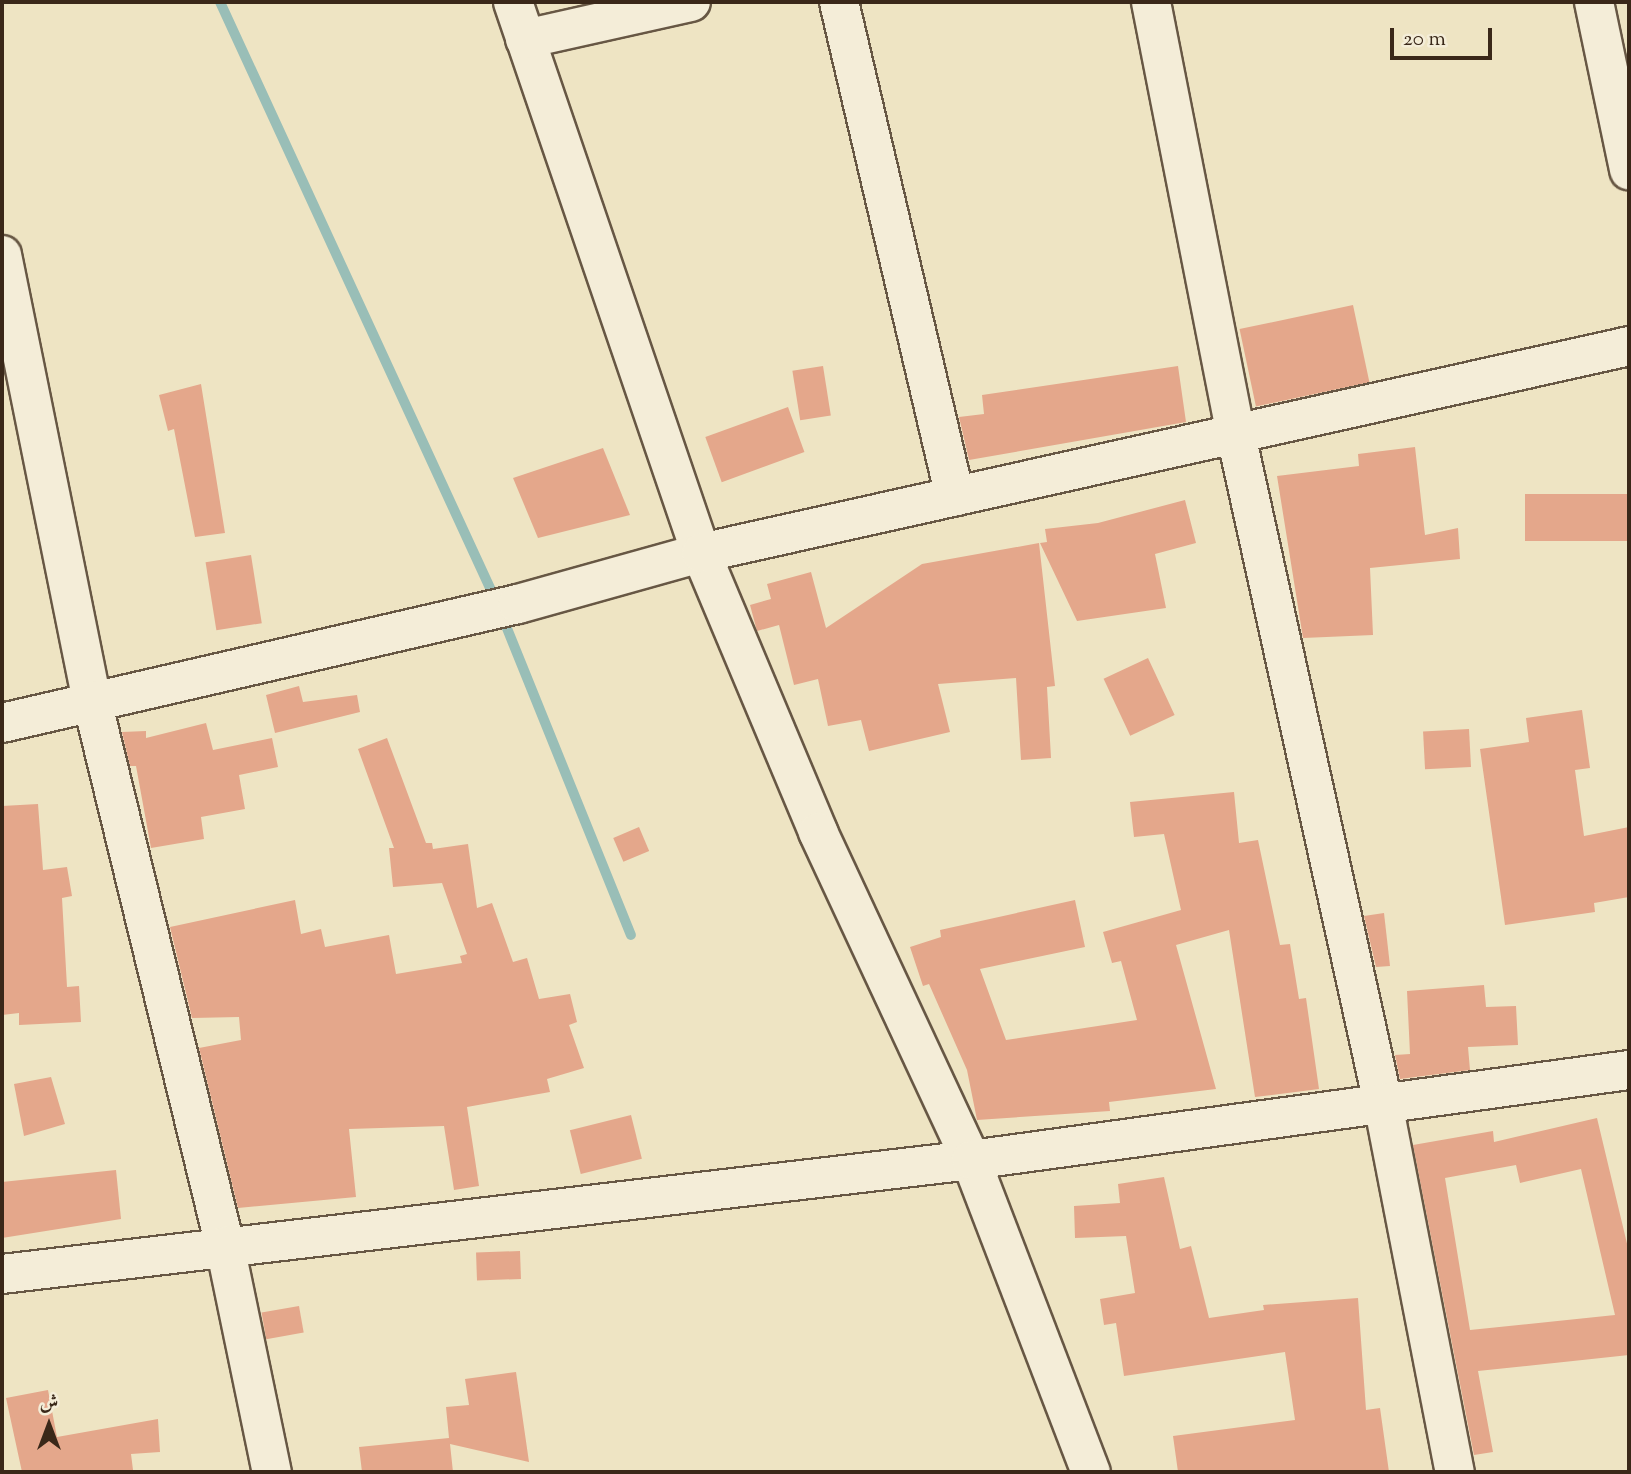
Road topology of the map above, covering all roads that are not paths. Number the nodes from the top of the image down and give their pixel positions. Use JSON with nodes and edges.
{"nodes":[{"id":1,"x":513,"y":2,"type":"edge"},
{"id":2,"x":691,"y":2,"type":"edge"},
{"id":3,"x":839,"y":2,"type":"edge"},
{"id":4,"x":1151,"y":2,"type":"edge"},
{"id":5,"x":1594,"y":2,"type":"edge"},
{"id":6,"x":525,"y":39,"type":"junction"},
{"id":7,"x":1629,"y":170,"type":"edge"},
{"id":8,"x":2,"y":255,"type":"edge"},
{"id":9,"x":1629,"y":346,"type":"edge"},
{"id":10,"x":16,"y":376,"type":"edge"},
{"id":11,"x":1236,"y":435,"type":"junction"},
{"id":12,"x":955,"y":497,"type":"junction"},
{"id":13,"x":701,"y":553,"type":"junction"},
{"id":14,"x":92,"y":701,"type":"junction"},
{"id":15,"x":2,"y":723,"type":"edge"},
{"id":16,"x":1629,"y":1070,"type":"edge"},
{"id":17,"x":1383,"y":1103,"type":"junction"},
{"id":18,"x":971,"y":1160,"type":"junction"},
{"id":19,"x":225,"y":1246,"type":"junction"},
{"id":20,"x":2,"y":1274,"type":"edge"},
{"id":21,"x":272,"y":1472,"type":"edge"},
{"id":22,"x":1091,"y":1472,"type":"edge"},
{"id":23,"x":1455,"y":1472,"type":"edge"}],
"edges":[{"from":1,"to":6,"type":"street"},
{"from":2,"to":6,"type":"street"},
{"from":3,"to":12,"type":"street"},
{"from":4,"to":11,"type":"street"},
{"from":5,"to":7,"type":"street"},
{"from":6,"to":13,"type":"street"},
{"from":8,"to":10,"type":"street"},
{"from":9,"to":11,"type":"street"},
{"from":10,"to":14,"type":"street"},
{"from":11,"to":12,"type":"street"},
{"from":11,"to":17,"type":"street"},
{"from":12,"to":13,"type":"street"},
{"from":13,"to":14,"type":"street"},
{"from":13,"to":18,"type":"street"},
{"from":14,"to":15,"type":"street"},
{"from":14,"to":19,"type":"street"},
{"from":16,"to":17,"type":"street"},
{"from":17,"to":18,"type":"street"},
{"from":17,"to":23,"type":"street"},
{"from":18,"to":19,"type":"street"},
{"from":18,"to":22,"type":"street"},
{"from":19,"to":20,"type":"street"},
{"from":19,"to":21,"type":"street"}]}
